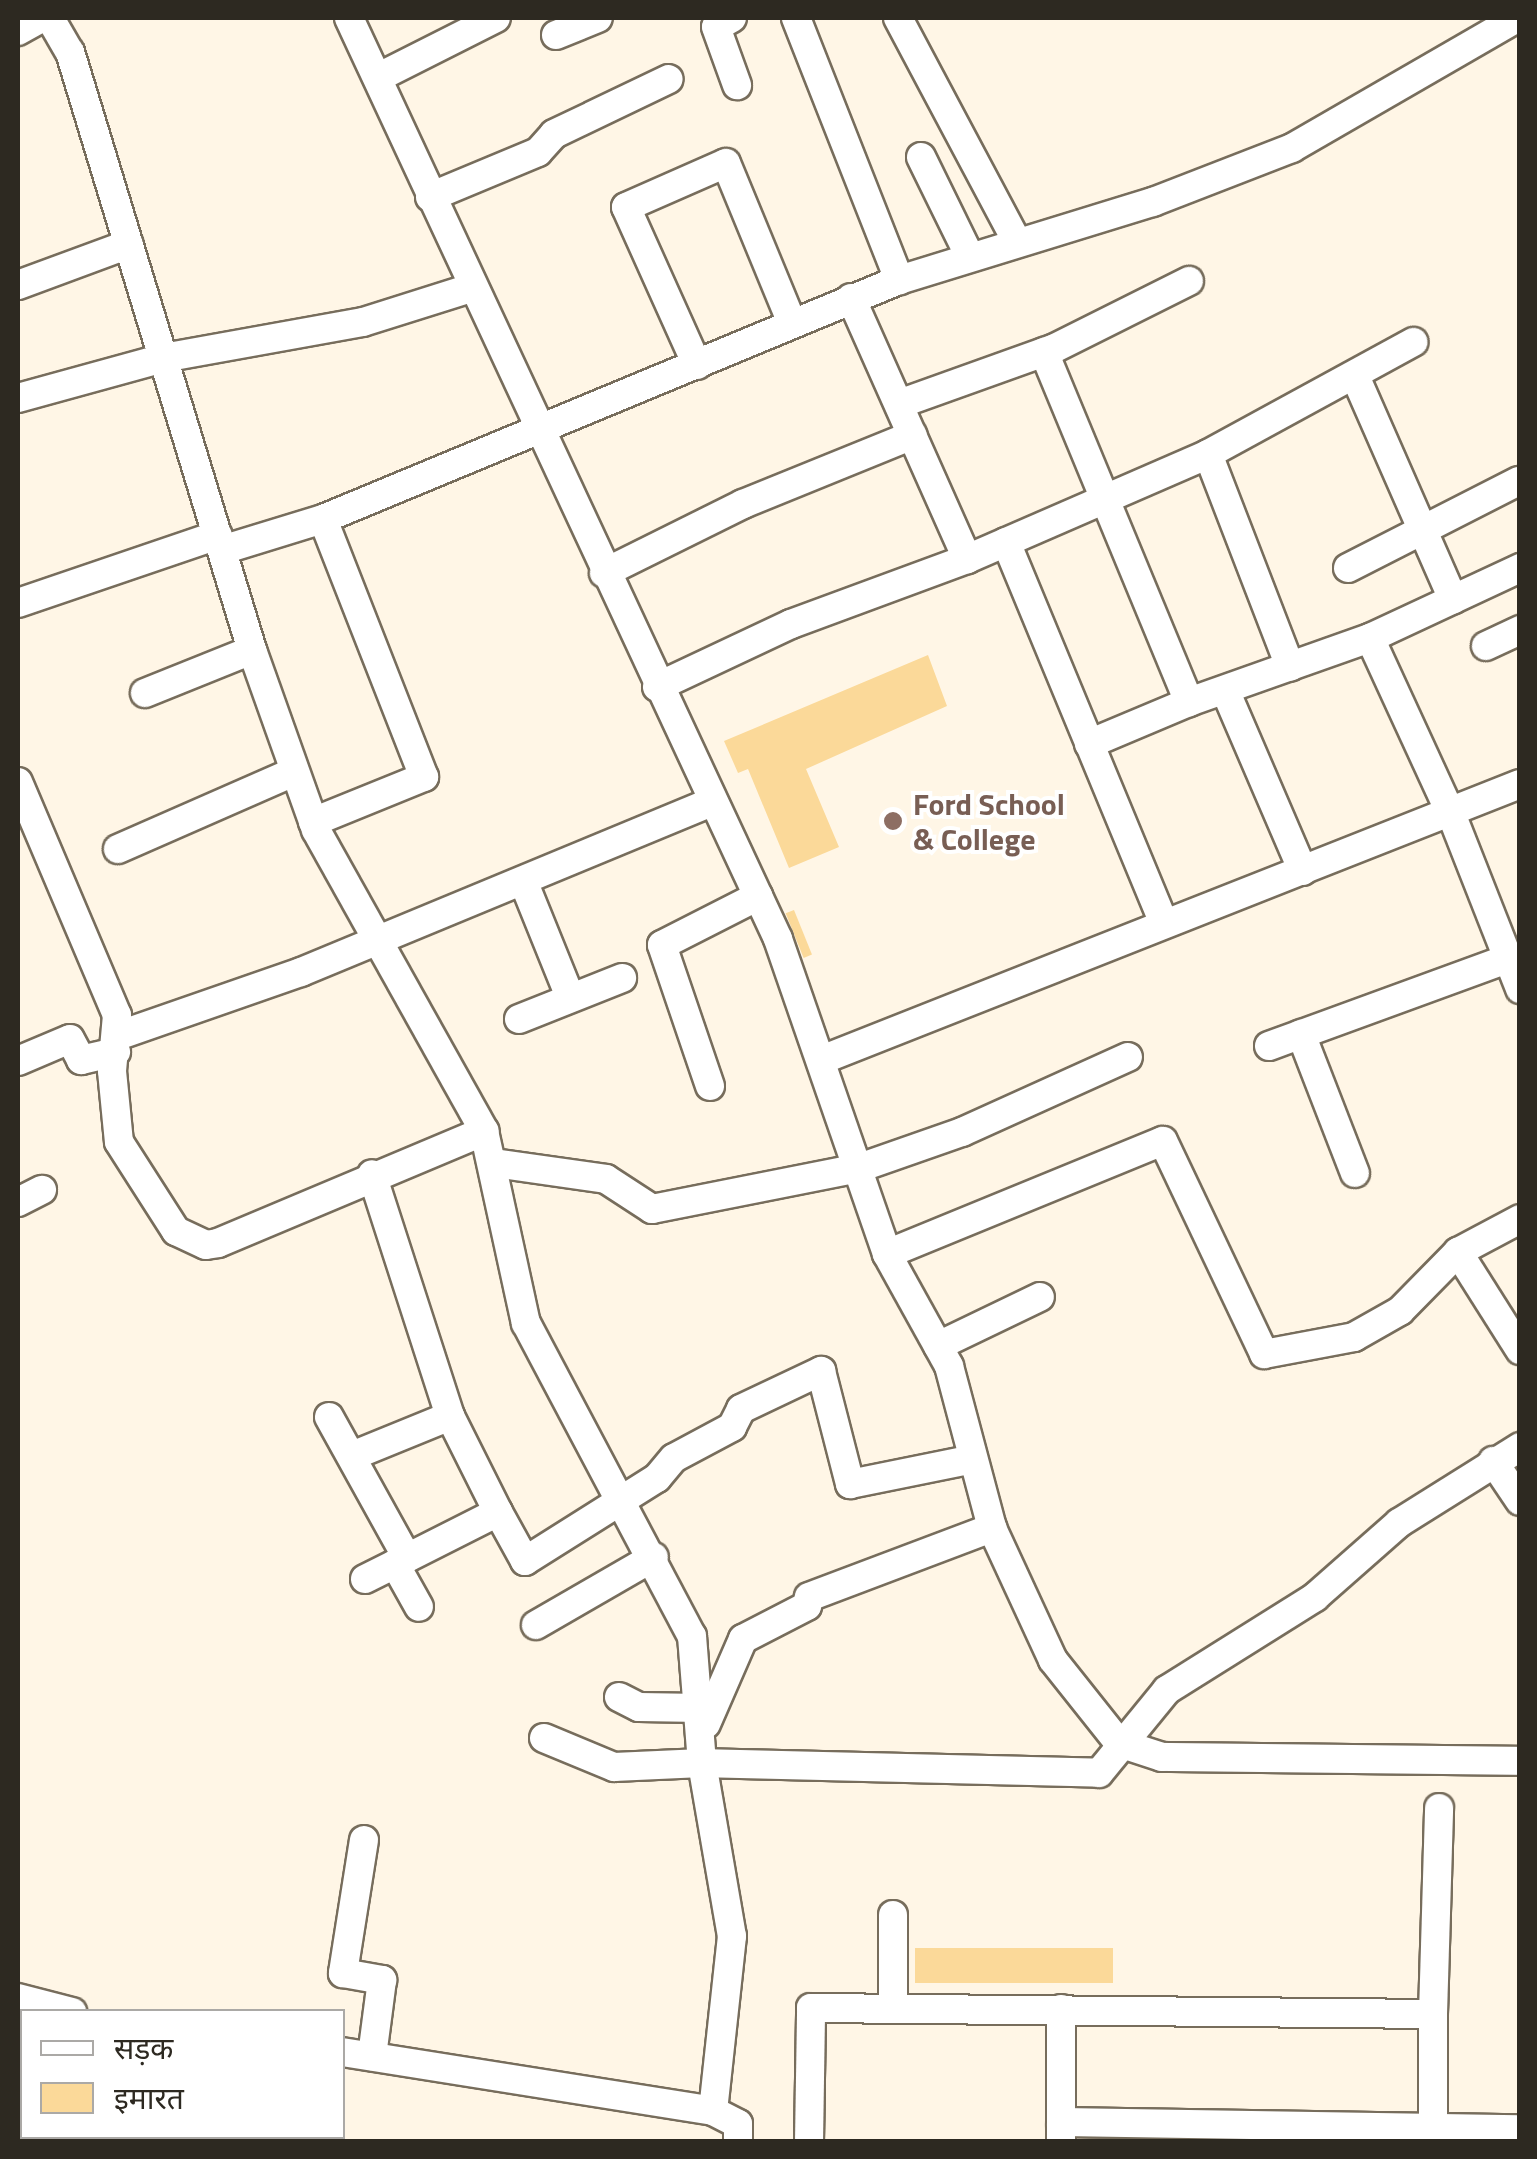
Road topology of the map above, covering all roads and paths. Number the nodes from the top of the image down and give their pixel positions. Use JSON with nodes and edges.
{"nodes":[{"id":1,"x":40,"y":18,"type":"edge"},
{"id":2,"x":50,"y":18,"type":"edge"},
{"id":3,"x":349,"y":18,"type":"edge"},
{"id":4,"x":496,"y":18,"type":"edge"},
{"id":5,"x":598,"y":18,"type":"edge"},
{"id":6,"x":732,"y":18,"type":"edge"},
{"id":7,"x":796,"y":18,"type":"edge"},
{"id":8,"x":898,"y":18,"type":"edge"},
{"id":9,"x":1517,"y":18,"type":"edge"},
{"id":10,"x":18,"y":31,"type":"edge"},
{"id":11,"x":556,"y":35,"type":"dead end"},
{"id":12,"x":380,"y":77,"type":"junction"},
{"id":13,"x":669,"y":79,"type":"dead end"},
{"id":14,"x":737,"y":85,"type":"dead end"},
{"id":15,"x":922,"y":157,"type":"dead end"},
{"id":16,"x":430,"y":197,"type":"junction"},
{"id":17,"x":1017,"y":242,"type":"junction"},
{"id":18,"x":129,"y":244,"type":"junction"},
{"id":19,"x":970,"y":257,"type":"junction"},
{"id":20,"x":900,"y":280,"type":"junction"},
{"id":21,"x":1190,"y":281,"type":"dead end"},
{"id":22,"x":18,"y":285,"type":"edge"},
{"id":23,"x":474,"y":287,"type":"junction"},
{"id":24,"x":852,"y":298,"type":"junction"},
{"id":25,"x":792,"y":322,"type":"junction"},
{"id":26,"x":1414,"y":342,"type":"dead end"},
{"id":27,"x":1044,"y":352,"type":"junction"},
{"id":28,"x":163,"y":358,"type":"junction"},
{"id":29,"x":696,"y":365,"type":"junction"},
{"id":30,"x":1355,"y":376,"type":"junction"},
{"id":31,"x":18,"y":398,"type":"edge"},
{"id":32,"x":899,"y":404,"type":"junction"},
{"id":33,"x":539,"y":432,"type":"junction"},
{"id":34,"x":913,"y":435,"type":"junction"},
{"id":35,"x":1208,"y":454,"type":"junction"},
{"id":36,"x":1519,"y":481,"type":"edge"},
{"id":37,"x":1107,"y":499,"type":"junction"},
{"id":38,"x":322,"y":519,"type":"junction"},
{"id":39,"x":1425,"y":530,"type":"junction"},
{"id":40,"x":220,"y":542,"type":"junction"},
{"id":41,"x":1006,"y":542,"type":"junction"},
{"id":42,"x":967,"y":558,"type":"junction"},
{"id":43,"x":1348,"y":568,"type":"dead end"},
{"id":44,"x":1520,"y":568,"type":"edge"},
{"id":45,"x":604,"y":573,"type":"junction"},
{"id":46,"x":1454,"y":599,"type":"junction"},
{"id":47,"x":18,"y":603,"type":"edge"},
{"id":48,"x":1520,"y":630,"type":"edge"},
{"id":49,"x":1370,"y":638,"type":"junction"},
{"id":50,"x":1486,"y":646,"type":"dead end"},
{"id":51,"x":252,"y":650,"type":"junction"},
{"id":52,"x":1290,"y":667,"type":"junction"},
{"id":53,"x":657,"y":686,"type":"junction"},
{"id":54,"x":1225,"y":690,"type":"junction"},
{"id":55,"x":145,"y":693,"type":"dead end"},
{"id":56,"x":1189,"y":702,"type":"junction"},
{"id":57,"x":1088,"y":744,"type":"junction"},
{"id":58,"x":294,"y":772,"type":"junction"},
{"id":59,"x":18,"y":782,"type":"edge"},
{"id":60,"x":1520,"y":784,"type":"edge"},
{"id":61,"x":713,"y":801,"type":"junction"},
{"id":62,"x":1452,"y":816,"type":"junction"},
{"id":63,"x":313,"y":822,"type":"junction"},
{"id":64,"x":30,"y":844,"type":"edge"},
{"id":65,"x":118,"y":848,"type":"dead end"},
{"id":66,"x":1303,"y":872,"type":"junction"},
{"id":67,"x":524,"y":883,"type":"junction"},
{"id":68,"x":758,"y":896,"type":"junction"},
{"id":69,"x":1164,"y":923,"type":"junction"},
{"id":70,"x":374,"y":940,"type":"junction"},
{"id":71,"x":1508,"y":958,"type":"junction"},
{"id":72,"x":622,"y":978,"type":"dead end"},
{"id":73,"x":1520,"y":988,"type":"edge"},
{"id":74,"x":570,"y":997,"type":"junction"},
{"id":75,"x":519,"y":1019,"type":"dead end"},
{"id":76,"x":1302,"y":1034,"type":"junction"},
{"id":77,"x":118,"y":1043,"type":"junction"},
{"id":78,"x":1269,"y":1046,"type":"dead end"},
{"id":79,"x":1128,"y":1057,"type":"dead end"},
{"id":80,"x":824,"y":1059,"type":"junction"},
{"id":81,"x":18,"y":1061,"type":"edge"},
{"id":82,"x":710,"y":1086,"type":"dead end"},
{"id":83,"x":484,"y":1131,"type":"junction"},
{"id":84,"x":494,"y":1163,"type":"junction"},
{"id":85,"x":860,"y":1168,"type":"junction"},
{"id":86,"x":1354,"y":1172,"type":"dead end"},
{"id":87,"x":372,"y":1174,"type":"junction"},
{"id":88,"x":1520,"y":1219,"type":"edge"},
{"id":89,"x":1458,"y":1252,"type":"junction"},
{"id":90,"x":887,"y":1254,"type":"junction"},
{"id":91,"x":1040,"y":1297,"type":"dead end"},
{"id":92,"x":938,"y":1346,"type":"junction"},
{"id":93,"x":1520,"y":1350,"type":"edge"},
{"id":94,"x":450,"y":1416,"type":"junction"},
{"id":95,"x":329,"y":1418,"type":"dead end"},
{"id":96,"x":1520,"y":1446,"type":"edge"},
{"id":97,"x":352,"y":1456,"type":"junction"},
{"id":98,"x":969,"y":1460,"type":"junction"},
{"id":99,"x":1494,"y":1462,"type":"junction"},
{"id":100,"x":620,"y":1501,"type":"junction"},
{"id":101,"x":1520,"y":1501,"type":"edge"},
{"id":102,"x":498,"y":1512,"type":"junction"},
{"id":103,"x":992,"y":1528,"type":"junction"},
{"id":104,"x":654,"y":1556,"type":"junction"},
{"id":105,"x":401,"y":1561,"type":"junction"},
{"id":106,"x":366,"y":1578,"type":"dead end"},
{"id":107,"x":419,"y":1608,"type":"dead end"},
{"id":108,"x":536,"y":1624,"type":"dead end"},
{"id":109,"x":620,"y":1697,"type":"dead end"},
{"id":110,"x":703,"y":1720,"type":"junction"},
{"id":111,"x":544,"y":1738,"type":"dead end"},
{"id":112,"x":1119,"y":1743,"type":"junction"},
{"id":113,"x":1520,"y":1761,"type":"edge"},
{"id":114,"x":702,"y":1763,"type":"junction"},
{"id":115,"x":1439,"y":1808,"type":"dead end"},
{"id":116,"x":364,"y":1840,"type":"dead end"},
{"id":117,"x":893,"y":1915,"type":"dead end"},
{"id":118,"x":18,"y":1998,"type":"edge"},
{"id":119,"x":893,"y":2008,"type":"junction"},
{"id":120,"x":60,"y":2009,"type":"edge"},
{"id":121,"x":1061,"y":2009,"type":"junction"},
{"id":122,"x":1433,"y":2014,"type":"junction"},
{"id":123,"x":345,"y":2052,"type":"edge"},
{"id":124,"x":372,"y":2056,"type":"junction"},
{"id":125,"x":713,"y":2110,"type":"junction"},
{"id":126,"x":1520,"y":2129,"type":"edge"},
{"id":127,"x":1061,"y":2132,"type":"edge"},
{"id":128,"x":1432,"y":2135,"type":"edge"},
{"id":129,"x":738,"y":2142,"type":"edge"},
{"id":130,"x":809,"y":2142,"type":"edge"}],
"edges":[{"from":1,"to":10,"type":"street"},
{"from":2,"to":18,"type":"street"},
{"from":3,"to":12,"type":"street"},
{"from":4,"to":12,"type":"street"},
{"from":5,"to":11,"type":"street"},
{"from":6,"to":14,"type":"street"},
{"from":7,"to":20,"type":"street"},
{"from":8,"to":17,"type":"street"},
{"from":9,"to":17,"type":"street"},
{"from":12,"to":16,"type":"street"},
{"from":13,"to":16,"type":"street"},
{"from":15,"to":19,"type":"street"},
{"from":16,"to":23,"type":"street"},
{"from":17,"to":19,"type":"street"},
{"from":18,"to":22,"type":"street"},
{"from":18,"to":28,"type":"street"},
{"from":19,"to":20,"type":"street"},
{"from":20,"to":24,"type":"street"},
{"from":21,"to":27,"type":"street"},
{"from":23,"to":28,"type":"street"},
{"from":23,"to":33,"type":"street"},
{"from":24,"to":25,"type":"street"},
{"from":24,"to":32,"type":"street"},
{"from":25,"to":29,"type":"street"},
{"from":25,"to":29,"type":"street"},
{"from":26,"to":30,"type":"street"},
{"from":27,"to":32,"type":"street"},
{"from":27,"to":37,"type":"street"},
{"from":28,"to":31,"type":"street"},
{"from":28,"to":40,"type":"street"},
{"from":29,"to":33,"type":"street"},
{"from":30,"to":35,"type":"street"},
{"from":30,"to":39,"type":"street"},
{"from":32,"to":34,"type":"street"},
{"from":33,"to":38,"type":"street"},
{"from":33,"to":45,"type":"street"},
{"from":34,"to":42,"type":"street"},
{"from":34,"to":45,"type":"street"},
{"from":35,"to":37,"type":"street"},
{"from":35,"to":52,"type":"street"},
{"from":36,"to":39,"type":"street"},
{"from":37,"to":41,"type":"street"},
{"from":37,"to":56,"type":"street"},
{"from":38,"to":40,"type":"street"},
{"from":38,"to":63,"type":"street"},
{"from":39,"to":43,"type":"street"},
{"from":39,"to":46,"type":"street"},
{"from":40,"to":47,"type":"street"},
{"from":40,"to":51,"type":"street"},
{"from":41,"to":42,"type":"street"},
{"from":41,"to":57,"type":"street"},
{"from":42,"to":53,"type":"street"},
{"from":44,"to":46,"type":"street"},
{"from":45,"to":53,"type":"street"},
{"from":46,"to":49,"type":"street"},
{"from":48,"to":50,"type":"street"},
{"from":49,"to":52,"type":"street"},
{"from":49,"to":62,"type":"street"},
{"from":51,"to":55,"type":"street"},
{"from":51,"to":58,"type":"street"},
{"from":52,"to":54,"type":"street"},
{"from":53,"to":61,"type":"street"},
{"from":54,"to":56,"type":"street"},
{"from":54,"to":66,"type":"street"},
{"from":56,"to":57,"type":"street"},
{"from":57,"to":69,"type":"street"},
{"from":58,"to":63,"type":"street"},
{"from":58,"to":65,"type":"street"},
{"from":59,"to":64,"type":"street"},
{"from":60,"to":62,"type":"street"},
{"from":61,"to":67,"type":"street"},
{"from":61,"to":68,"type":"street"},
{"from":62,"to":66,"type":"street"},
{"from":62,"to":71,"type":"street"},
{"from":63,"to":70,"type":"street"},
{"from":64,"to":77,"type":"street"},
{"from":66,"to":69,"type":"street"},
{"from":67,"to":70,"type":"street"},
{"from":67,"to":74,"type":"street"},
{"from":68,"to":80,"type":"street"},
{"from":68,"to":82,"type":"street"},
{"from":69,"to":80,"type":"street"},
{"from":70,"to":77,"type":"street"},
{"from":70,"to":83,"type":"street"},
{"from":71,"to":73,"type":"street"},
{"from":71,"to":76,"type":"street"},
{"from":72,"to":74,"type":"street"},
{"from":74,"to":75,"type":"street"},
{"from":76,"to":78,"type":"street"},
{"from":76,"to":86,"type":"street"},
{"from":77,"to":81,"type":"street"},
{"from":77,"to":87,"type":"street"},
{"from":79,"to":85,"type":"street"},
{"from":80,"to":85,"type":"street"},
{"from":83,"to":84,"type":"street"},
{"from":83,"to":87,"type":"street"},
{"from":84,"to":85,"type":"street"},
{"from":84,"to":100,"type":"street"},
{"from":85,"to":90,"type":"street"},
{"from":87,"to":94,"type":"street"},
{"from":88,"to":89,"type":"street"},
{"from":89,"to":90,"type":"street"},
{"from":89,"to":93,"type":"street"},
{"from":90,"to":92,"type":"street"},
{"from":91,"to":92,"type":"street"},
{"from":92,"to":98,"type":"street"},
{"from":94,"to":97,"type":"street"},
{"from":94,"to":102,"type":"street"},
{"from":95,"to":97,"type":"street"},
{"from":96,"to":99,"type":"street"},
{"from":97,"to":105,"type":"street"},
{"from":98,"to":100,"type":"street"},
{"from":98,"to":103,"type":"street"},
{"from":99,"to":101,"type":"street"},
{"from":99,"to":112,"type":"street"},
{"from":100,"to":102,"type":"street"},
{"from":100,"to":104,"type":"street"},
{"from":102,"to":105,"type":"street"},
{"from":103,"to":110,"type":"street"},
{"from":103,"to":112,"type":"street"},
{"from":104,"to":108,"type":"street"},
{"from":104,"to":110,"type":"street"},
{"from":105,"to":106,"type":"street"},
{"from":105,"to":107,"type":"street"},
{"from":109,"to":110,"type":"street"},
{"from":110,"to":114,"type":"street"},
{"from":111,"to":114,"type":"street"},
{"from":112,"to":113,"type":"street"},
{"from":112,"to":114,"type":"street"},
{"from":114,"to":125,"type":"street"},
{"from":115,"to":122,"type":"street"},
{"from":116,"to":124,"type":"street"},
{"from":117,"to":119,"type":"street"},
{"from":118,"to":120,"type":"street"},
{"from":119,"to":121,"type":"street"},
{"from":119,"to":130,"type":"street"},
{"from":121,"to":122,"type":"street"},
{"from":121,"to":127,"type":"street"},
{"from":122,"to":128,"type":"street"},
{"from":123,"to":124,"type":"street"},
{"from":124,"to":125,"type":"street"},
{"from":125,"to":129,"type":"street"},
{"from":126,"to":128,"type":"street"},
{"from":127,"to":128,"type":"street"}]}
